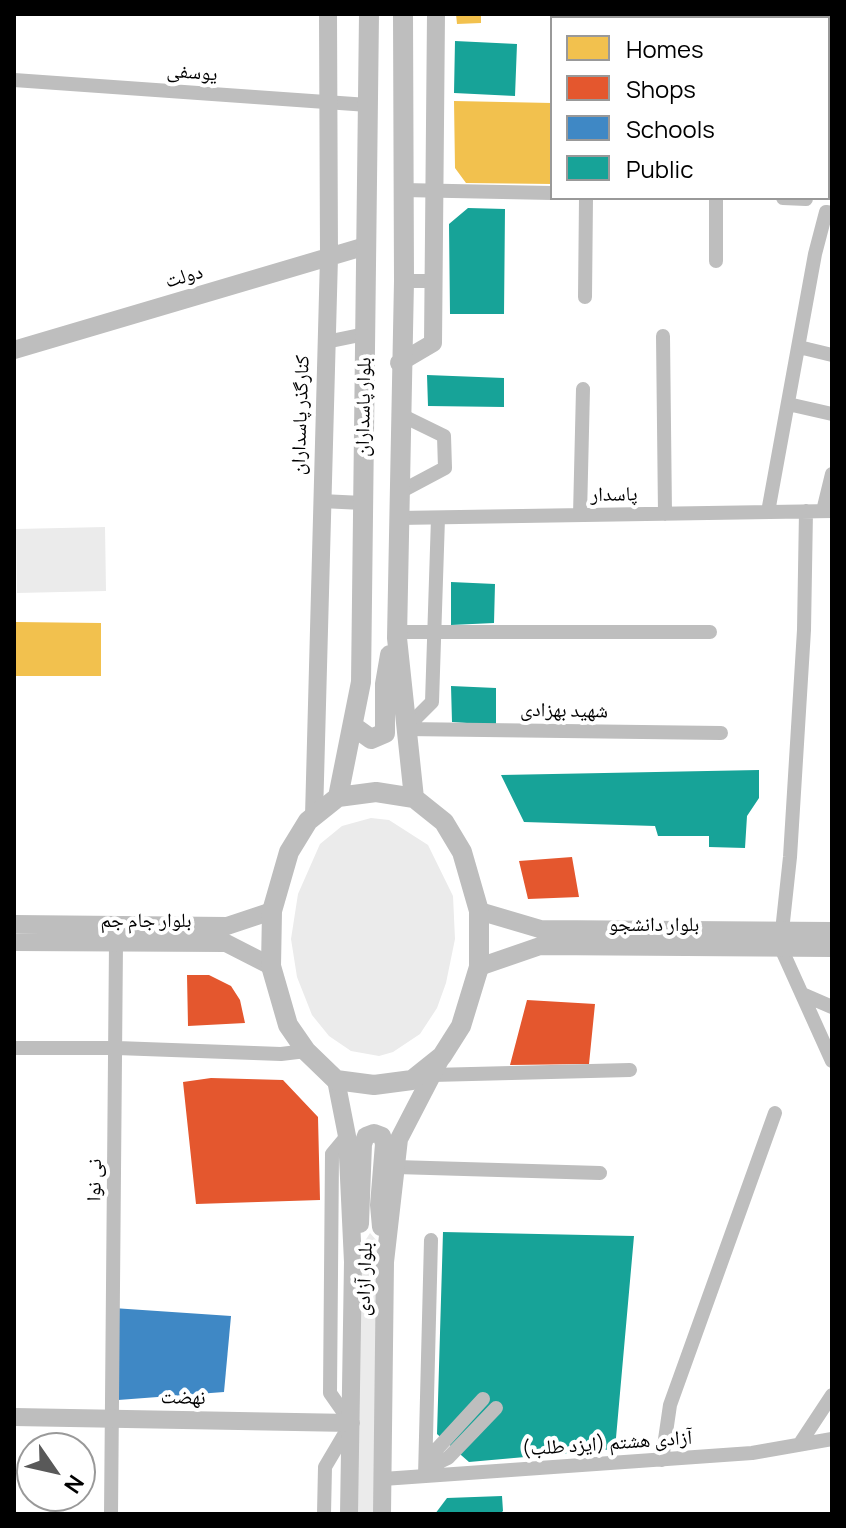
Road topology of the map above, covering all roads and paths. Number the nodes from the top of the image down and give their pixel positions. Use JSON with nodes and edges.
{"nodes":[{"id":1,"x":328,"y":14,"type":"edge"},
{"id":2,"x":369,"y":14,"type":"edge"},
{"id":3,"x":403,"y":14,"type":"edge"},
{"id":4,"x":436,"y":14,"type":"edge"},
{"id":5,"x":14,"y":80,"type":"edge"},
{"id":6,"x":329,"y":104,"type":"junction"},
{"id":7,"x":368,"y":105,"type":"junction"},
{"id":8,"x":403,"y":190,"type":"junction"},
{"id":9,"x":435,"y":191,"type":"junction"},
{"id":10,"x":550,"y":193,"type":"edge"},
{"id":11,"x":586,"y":200,"type":"edge"},
{"id":12,"x":716,"y":200,"type":"edge"},
{"id":13,"x":832,"y":213,"type":"edge"},
{"id":14,"x":366,"y":246,"type":"junction"},
{"id":15,"x":815,"y":254,"type":"junction"},
{"id":16,"x":329,"y":257,"type":"junction"},
{"id":17,"x":832,"y":258,"type":"edge"},
{"id":18,"x":716,"y":261,"type":"dead end"},
{"id":19,"x":404,"y":281,"type":"junction"},
{"id":20,"x":434,"y":281,"type":"junction"},
{"id":21,"x":585,"y":297,"type":"dead end"},
{"id":22,"x":365,"y":334,"type":"junction"},
{"id":23,"x":663,"y":336,"type":"dead end"},
{"id":24,"x":326,"y":342,"type":"junction"},
{"id":25,"x":799,"y":347,"type":"junction"},
{"id":26,"x":14,"y":350,"type":"edge"},
{"id":27,"x":832,"y":355,"type":"edge"},
{"id":28,"x":399,"y":363,"type":"junction"},
{"id":29,"x":583,"y":389,"type":"dead end"},
{"id":30,"x":788,"y":404,"type":"junction"},
{"id":31,"x":399,"y":414,"type":"junction"},
{"id":32,"x":832,"y":414,"type":"edge"},
{"id":33,"x":832,"y":474,"type":"edge"},
{"id":34,"x":398,"y":493,"type":"junction"},
{"id":35,"x":321,"y":501,"type":"junction"},
{"id":36,"x":363,"y":503,"type":"junction"},
{"id":37,"x":806,"y":511,"type":"junction"},
{"id":38,"x":827,"y":511,"type":"edge"},
{"id":39,"x":768,"y":512,"type":"junction"},
{"id":40,"x":665,"y":514,"type":"junction"},
{"id":41,"x":580,"y":515,"type":"junction"},
{"id":42,"x":398,"y":518,"type":"junction"},
{"id":43,"x":438,"y":518,"type":"junction"},
{"id":44,"x":434,"y":632,"type":"junction"},
{"id":45,"x":710,"y":632,"type":"dead end"},
{"id":46,"x":397,"y":635,"type":"junction"},
{"id":47,"x":353,"y":726,"type":"junction"},
{"id":48,"x":405,"y":729,"type":"junction"},
{"id":49,"x":721,"y":733,"type":"dead end"},
{"id":50,"x":338,"y":797,"type":"junction"},
{"id":51,"x":414,"y":798,"type":"junction"},
{"id":52,"x":314,"y":816,"type":"junction"},
{"id":53,"x":272,"y":911,"type":"junction"},
{"id":54,"x":479,"y":911,"type":"junction"},
{"id":55,"x":14,"y":924,"type":"edge"},
{"id":56,"x":832,"y":931,"type":"edge"},
{"id":57,"x":72,"y":933,"type":"junction"},
{"id":58,"x":781,"y":939,"type":"junction"},
{"id":59,"x":14,"y":942,"type":"edge"},
{"id":60,"x":116,"y":943,"type":"junction"},
{"id":61,"x":832,"y":948,"type":"edge"},
{"id":62,"x":271,"y":966,"type":"junction"},
{"id":63,"x":479,"y":967,"type":"junction"},
{"id":64,"x":802,"y":994,"type":"junction"},
{"id":65,"x":832,"y":1007,"type":"edge"},
{"id":66,"x":14,"y":1048,"type":"edge"},
{"id":67,"x":117,"y":1048,"type":"junction"},
{"id":68,"x":306,"y":1051,"type":"junction"},
{"id":69,"x":442,"y":1056,"type":"junction"},
{"id":70,"x":832,"y":1061,"type":"edge"},
{"id":71,"x":630,"y":1070,"type":"dead end"},
{"id":72,"x":432,"y":1075,"type":"junction"},
{"id":73,"x":336,"y":1080,"type":"junction"},
{"id":74,"x":775,"y":1113,"type":"dead end"},
{"id":75,"x":347,"y":1136,"type":"junction"},
{"id":76,"x":396,"y":1167,"type":"junction"},
{"id":77,"x":600,"y":1173,"type":"dead end"},
{"id":78,"x":431,"y":1240,"type":"dead end"},
{"id":79,"x":353,"y":1262,"type":"junction"},
{"id":80,"x":385,"y":1262,"type":"junction"},
{"id":81,"x":332,"y":1290,"type":"junction"},
{"id":82,"x":352,"y":1291,"type":"junction"},
{"id":83,"x":832,"y":1395,"type":"edge"},
{"id":84,"x":483,"y":1399,"type":"dead end"},
{"id":85,"x":496,"y":1408,"type":"dead end"},
{"id":86,"x":14,"y":1417,"type":"edge"},
{"id":87,"x":112,"y":1419,"type":"junction"},
{"id":88,"x":351,"y":1423,"type":"junction"},
{"id":89,"x":832,"y":1439,"type":"edge"},
{"id":90,"x":799,"y":1445,"type":"junction"},
{"id":91,"x":662,"y":1460,"type":"junction"},
{"id":92,"x":429,"y":1470,"type":"junction"},
{"id":93,"x":383,"y":1479,"type":"junction"},
{"id":94,"x":111,"y":1514,"type":"edge"},
{"id":95,"x":324,"y":1514,"type":"edge"},
{"id":96,"x":349,"y":1514,"type":"edge"},
{"id":97,"x":382,"y":1514,"type":"edge"}],
"edges":[{"from":1,"to":6,"type":"main road","name":"کنارگذر پاسداران"},
{"from":2,"to":7,"type":"highway","name":"بلوار پاسداران"},
{"from":3,"to":8,"type":"highway","name":"بلوار پاسداران"},
{"from":4,"to":9,"type":"main road"},
{"from":5,"to":6,"type":"street","name":"یوسفی"},
{"from":6,"to":7,"type":"street","name":"یوسفی"},
{"from":6,"to":16,"type":"main road","name":"کنارگذر پاسداران"},
{"from":7,"to":14,"type":"highway","name":"بلوار پاسداران"},
{"from":8,"to":9,"type":"street"},
{"from":8,"to":19,"type":"highway","name":"بلوار پاسداران"},
{"from":9,"to":10,"type":"street"},
{"from":9,"to":20,"type":"main road"},
{"from":11,"to":21,"type":"street"},
{"from":12,"to":18,"type":"street"},
{"from":13,"to":15,"type":"street"},
{"from":14,"to":16,"type":"main road","name":"دولت"},
{"from":14,"to":22,"type":"highway","name":"بلوار پاسداران"},
{"from":15,"to":17,"type":"street"},
{"from":15,"to":25,"type":"street"},
{"from":16,"to":24,"type":"main road","name":"کنارگذر پاسداران"},
{"from":16,"to":26,"type":"main road","name":"دولت"},
{"from":19,"to":20,"type":"street"},
{"from":19,"to":28,"type":"highway","name":"بلوار پاسداران"},
{"from":20,"to":28,"type":"main road"},
{"from":22,"to":24,"type":"street"},
{"from":22,"to":36,"type":"highway","name":"بلوار پاسداران"},
{"from":23,"to":40,"type":"street"},
{"from":24,"to":35,"type":"main road","name":"کنارگذر پاسداران"},
{"from":25,"to":27,"type":"street"},
{"from":25,"to":30,"type":"street"},
{"from":28,"to":31,"type":"highway","name":"بلوار پاسداران"},
{"from":29,"to":41,"type":"street"},
{"from":30,"to":32,"type":"street"},
{"from":30,"to":39,"type":"street"},
{"from":31,"to":34,"type":"highway","name":"بلوار پاسداران"},
{"from":31,"to":34,"type":"street"},
{"from":33,"to":38,"type":"street"},
{"from":34,"to":42,"type":"highway","name":"بلوار پاسداران"},
{"from":35,"to":36,"type":"street"},
{"from":35,"to":52,"type":"main road","name":"کنارگذر پاسداران"},
{"from":36,"to":47,"type":"highway","name":"بلوار پاسداران"},
{"from":37,"to":38,"type":"street","name":"پاسدار"},
{"from":37,"to":39,"type":"street","name":"پاسدار"},
{"from":37,"to":58,"type":"street"},
{"from":39,"to":40,"type":"street","name":"پاسدار"},
{"from":40,"to":41,"type":"street","name":"پاسدار"},
{"from":41,"to":43,"type":"street","name":"پاسدار"},
{"from":42,"to":43,"type":"street","name":"پاسدار"},
{"from":42,"to":46,"type":"highway","name":"بلوار پاسداران"},
{"from":43,"to":44,"type":"street"},
{"from":44,"to":45,"type":"street"},
{"from":44,"to":46,"type":"street"},
{"from":44,"to":48,"type":"street"},
{"from":46,"to":47,"type":"highway"},
{"from":46,"to":48,"type":"highway","name":"بلوار پاسداران"},
{"from":47,"to":50,"type":"highway","name":"بلوار پاسداران"},
{"from":48,"to":49,"type":"street","name":"شهید بهزادی"},
{"from":48,"to":51,"type":"highway","name":"بلوار پاسداران"},
{"from":50,"to":51,"type":"highway"},
{"from":50,"to":52,"type":"highway"},
{"from":51,"to":54,"type":"highway"},
{"from":52,"to":53,"type":"highway"},
{"from":53,"to":57,"type":"main road","name":"بلوار جام جم"},
{"from":53,"to":62,"type":"highway"},
{"from":54,"to":58,"type":"main road","name":"بلوار دانشجو"},
{"from":54,"to":63,"type":"highway"},
{"from":55,"to":57,"type":"main road","name":"بلوار جام جم"},
{"from":56,"to":58,"type":"main road","name":"بلوار دانشجو"},
{"from":57,"to":59,"type":"main road","name":"بلوار جام جم"},
{"from":57,"to":60,"type":"main road","name":"بلوار جام جم"},
{"from":58,"to":61,"type":"main road","name":"بلوار دانشجو"},
{"from":58,"to":63,"type":"main road","name":"بلوار دانشجو"},
{"from":58,"to":64,"type":"street"},
{"from":60,"to":62,"type":"main road","name":"بلوار جام جم"},
{"from":60,"to":67,"type":"street","name":"نی نوا"},
{"from":62,"to":68,"type":"highway"},
{"from":63,"to":69,"type":"highway"},
{"from":64,"to":65,"type":"street"},
{"from":64,"to":70,"type":"street"},
{"from":66,"to":67,"type":"street"},
{"from":67,"to":68,"type":"street"},
{"from":67,"to":87,"type":"street","name":"نی نوا"},
{"from":68,"to":73,"type":"highway"},
{"from":69,"to":72,"type":"main road","name":"بلوار آزادی"},
{"from":69,"to":73,"type":"highway"},
{"from":71,"to":72,"type":"street"},
{"from":72,"to":76,"type":"main road","name":"بلوار آزادی"},
{"from":73,"to":75,"type":"main road","name":"بلوار آزادی"},
{"from":74,"to":91,"type":"street"},
{"from":75,"to":79,"type":"main road","name":"بلوار آزادی"},
{"from":75,"to":81,"type":"street"},
{"from":76,"to":77,"type":"street"},
{"from":76,"to":80,"type":"main road","name":"بلوار آزادی"},
{"from":78,"to":92,"type":"street"},
{"from":79,"to":80,"type":"main road"},
{"from":79,"to":82,"type":"main road","name":"بلوار آزادی"},
{"from":80,"to":93,"type":"main road","name":"بلوار آزادی"},
{"from":81,"to":82,"type":"street"},
{"from":81,"to":88,"type":"street"},
{"from":82,"to":88,"type":"main road","name":"بلوار آزادی"},
{"from":83,"to":90,"type":"street"},
{"from":84,"to":92,"type":"street"},
{"from":85,"to":92,"type":"street"},
{"from":86,"to":87,"type":"main road","name":"نهضت"},
{"from":87,"to":88,"type":"main road","name":"نهضت"},
{"from":87,"to":94,"type":"street","name":"نی نوا"},
{"from":88,"to":95,"type":"street"},
{"from":88,"to":96,"type":"main road","name":"بلوار آزادی"},
{"from":89,"to":90,"type":"street","name":"آزادی هشتم (ایزد طلب)"},
{"from":90,"to":91,"type":"street","name":"آزادی هشتم (ایزد طلب)"},
{"from":91,"to":92,"type":"street","name":"آزادی هشتم (ایزد طلب)"},
{"from":92,"to":93,"type":"street","name":"آزادی هشتم (ایزد طلب)"},
{"from":93,"to":97,"type":"main road","name":"بلوار آزادی"}]}
